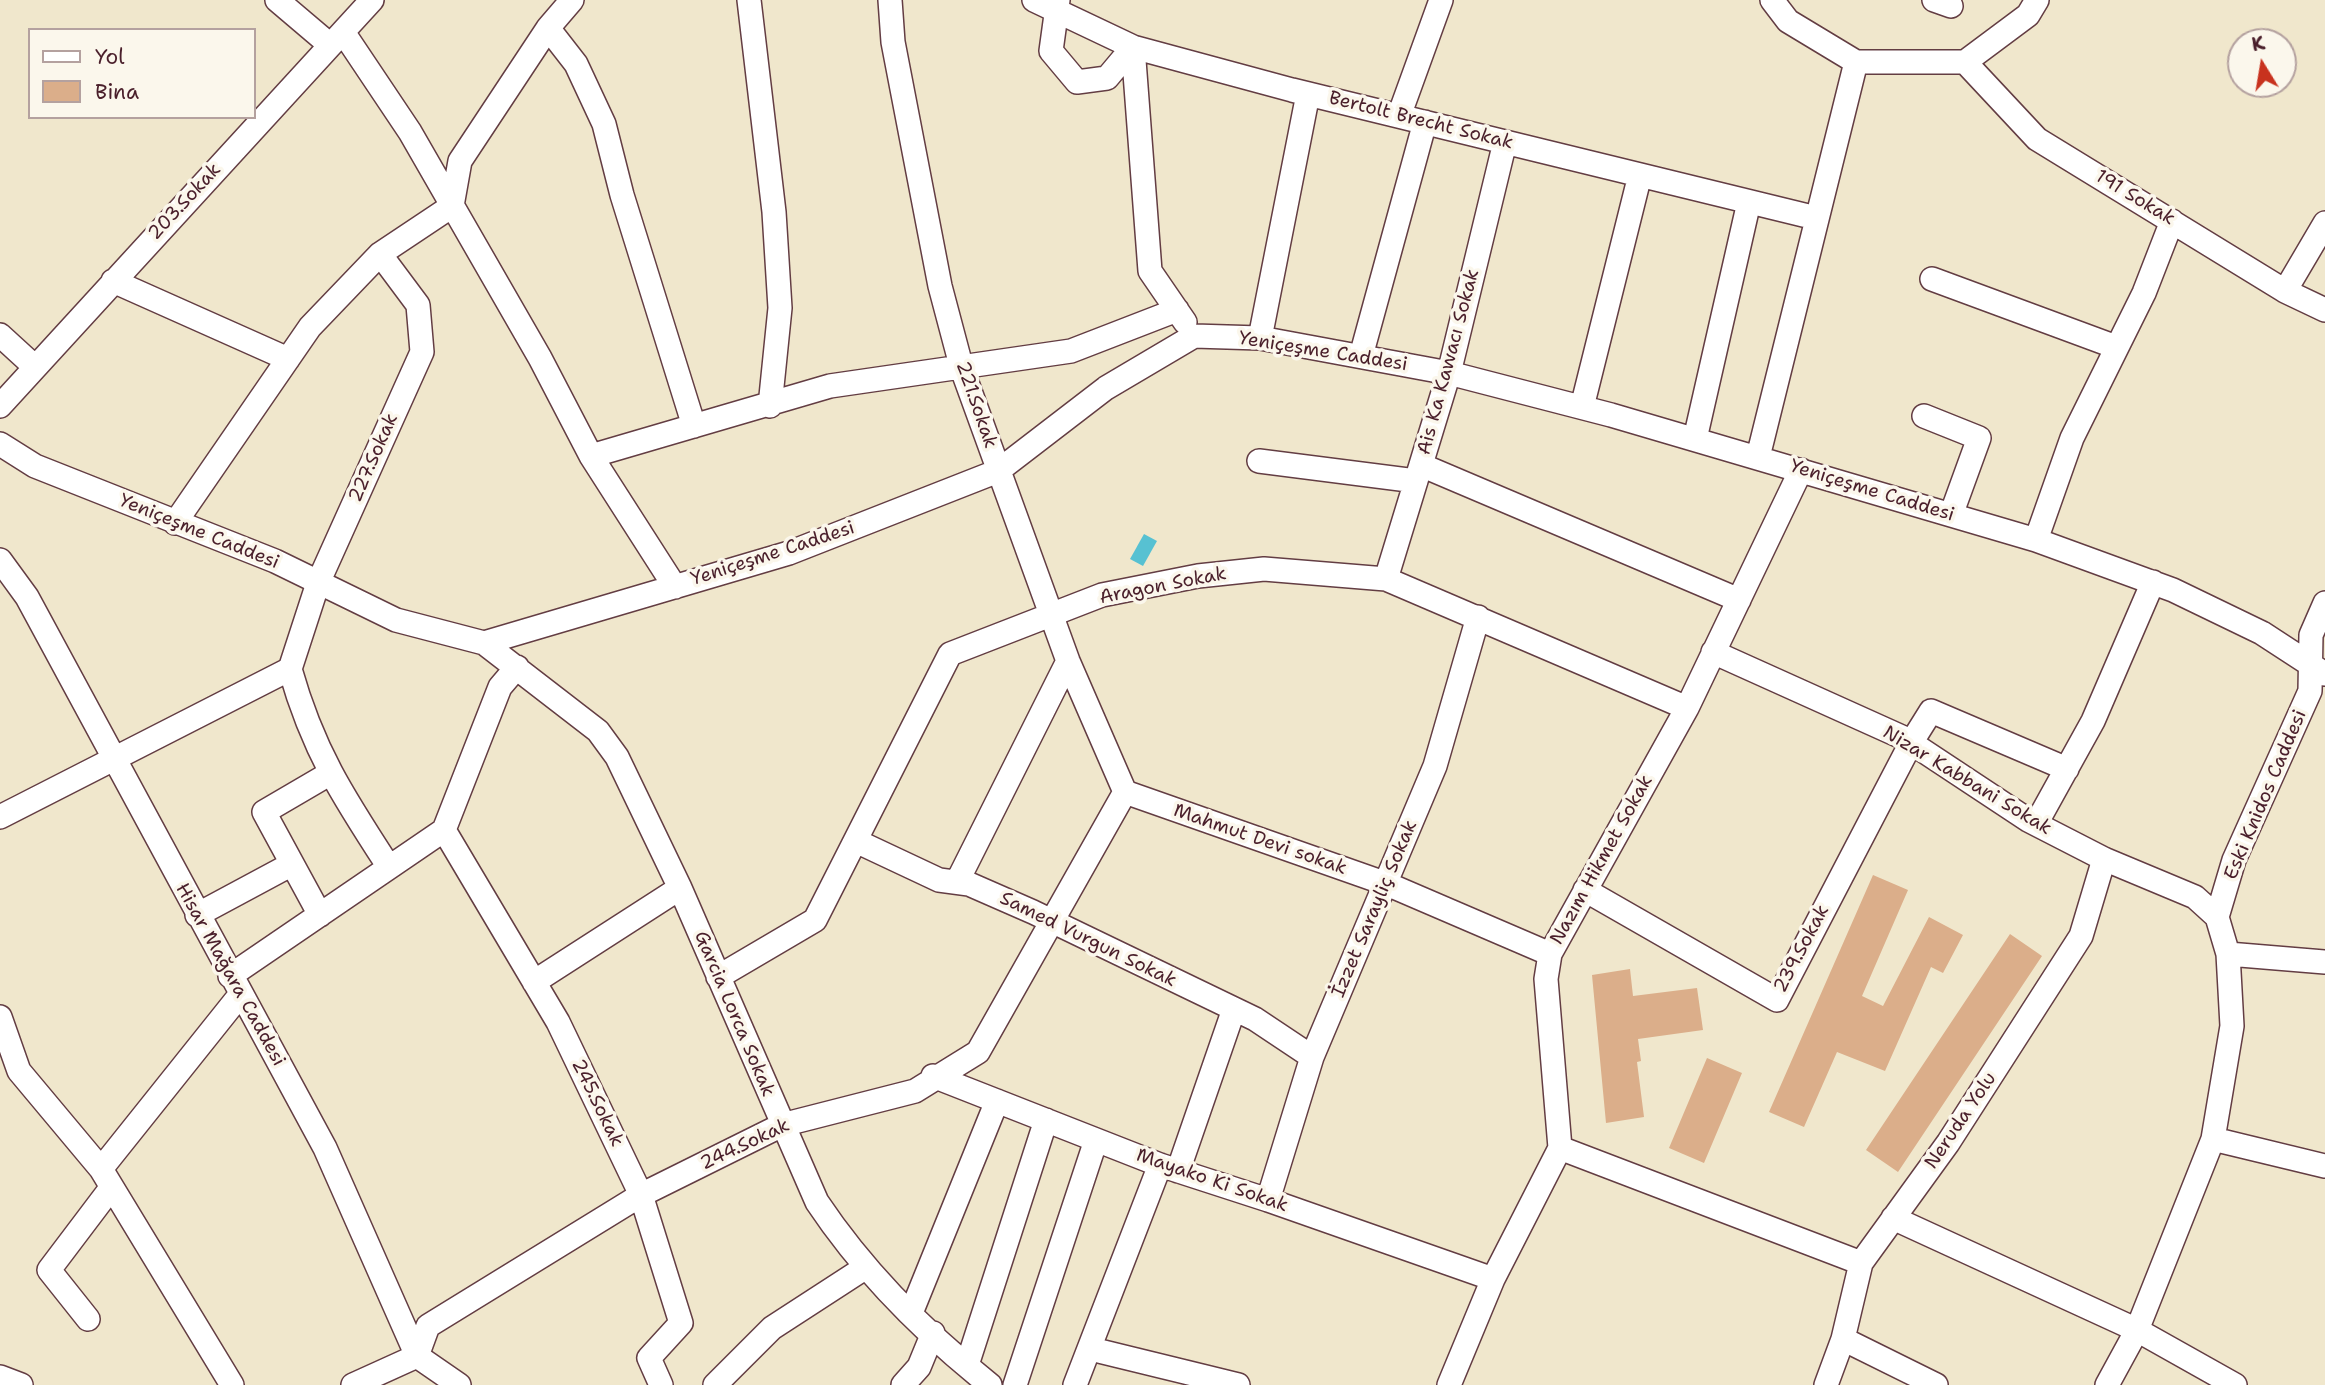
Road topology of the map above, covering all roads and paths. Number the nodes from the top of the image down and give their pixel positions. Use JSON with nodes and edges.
{"nodes":[{"id":1,"x":277,"y":0,"type":"edge"},
{"id":2,"x":372,"y":0,"type":"edge"},
{"id":3,"x":572,"y":0,"type":"edge"},
{"id":4,"x":749,"y":0,"type":"edge"},
{"id":5,"x":890,"y":0,"type":"edge"},
{"id":6,"x":1034,"y":0,"type":"edge"},
{"id":7,"x":1441,"y":0,"type":"edge"},
{"id":8,"x":1772,"y":0,"type":"edge"},
{"id":9,"x":2036,"y":0,"type":"edge"},
{"id":10,"x":1057,"y":5,"type":"edge"},
{"id":11,"x":548,"y":28,"type":"junction"},
{"id":12,"x":336,"y":38,"type":"junction"},
{"id":13,"x":1133,"y":47,"type":"junction"},
{"id":14,"x":1856,"y":62,"type":"junction"},
{"id":15,"x":1965,"y":62,"type":"junction"},
{"id":16,"x":1308,"y":94,"type":"junction"},
{"id":17,"x":1399,"y":116,"type":"junction"},
{"id":18,"x":1425,"y":122,"type":"junction"},
{"id":19,"x":1505,"y":142,"type":"junction"},
{"id":20,"x":1640,"y":175,"type":"junction"},
{"id":21,"x":1749,"y":202,"type":"junction"},
{"id":22,"x":452,"y":206,"type":"junction"},
{"id":23,"x":1816,"y":218,"type":"junction"},
{"id":24,"x":2172,"y":221,"type":"junction"},
{"id":25,"x":2325,"y":223,"type":"edge"},
{"id":26,"x":380,"y":254,"type":"junction"},
{"id":27,"x":1932,"y":279,"type":"dead end"},
{"id":28,"x":113,"y":281,"type":"junction"},
{"id":29,"x":2284,"y":291,"type":"junction"},
{"id":30,"x":1177,"y":310,"type":"junction"},
{"id":31,"x":2325,"y":310,"type":"edge"},
{"id":32,"x":0,"y":335,"type":"edge"},
{"id":33,"x":1194,"y":336,"type":"junction"},
{"id":34,"x":1260,"y":338,"type":"junction"},
{"id":35,"x":2116,"y":346,"type":"junction"},
{"id":36,"x":1361,"y":356,"type":"junction"},
{"id":37,"x":288,"y":359,"type":"junction"},
{"id":38,"x":35,"y":367,"type":"junction"},
{"id":39,"x":962,"y":369,"type":"junction"},
{"id":40,"x":1449,"y":373,"type":"junction"},
{"id":41,"x":0,"y":406,"type":"edge"},
{"id":42,"x":770,"y":406,"type":"junction"},
{"id":43,"x":1583,"y":407,"type":"junction"},
{"id":44,"x":1924,"y":416,"type":"dead end"},
{"id":45,"x":694,"y":426,"type":"junction"},
{"id":46,"x":1695,"y":439,"type":"junction"},
{"id":47,"x":0,"y":444,"type":"edge"},
{"id":48,"x":591,"y":456,"type":"junction"},
{"id":49,"x":1758,"y":457,"type":"junction"},
{"id":50,"x":1259,"y":461,"type":"dead end"},
{"id":51,"x":1801,"y":470,"type":"junction"},
{"id":52,"x":998,"y":471,"type":"junction"},
{"id":53,"x":1418,"y":473,"type":"junction"},
{"id":54,"x":1951,"y":514,"type":"junction"},
{"id":55,"x":175,"y":523,"type":"junction"},
{"id":56,"x":2036,"y":540,"type":"junction"},
{"id":57,"x":0,"y":560,"type":"edge"},
{"id":58,"x":1386,"y":579,"type":"junction"},
{"id":59,"x":2153,"y":582,"type":"junction"},
{"id":60,"x":318,"y":583,"type":"junction"},
{"id":61,"x":675,"y":587,"type":"junction"},
{"id":62,"x":1739,"y":600,"type":"junction"},
{"id":63,"x":2325,"y":603,"type":"edge"},
{"id":64,"x":1052,"y":614,"type":"junction"},
{"id":65,"x":1478,"y":617,"type":"junction"},
{"id":66,"x":484,"y":643,"type":"junction"},
{"id":67,"x":1713,"y":652,"type":"junction"},
{"id":68,"x":1068,"y":661,"type":"junction"},
{"id":69,"x":517,"y":667,"type":"junction"},
{"id":70,"x":290,"y":669,"type":"junction"},
{"id":71,"x":2317,"y":670,"type":"edge"},
{"id":72,"x":1687,"y":708,"type":"junction"},
{"id":73,"x":1911,"y":743,"type":"junction"},
{"id":74,"x":113,"y":759,"type":"junction"},
{"id":75,"x":2067,"y":769,"type":"junction"},
{"id":76,"x":329,"y":774,"type":"junction"},
{"id":77,"x":1125,"y":792,"type":"junction"},
{"id":78,"x":0,"y":817,"type":"edge"},
{"id":79,"x":2036,"y":824,"type":"junction"},
{"id":80,"x":444,"y":830,"type":"junction"},
{"id":81,"x":856,"y":841,"type":"junction"},
{"id":82,"x":2104,"y":859,"type":"junction"},
{"id":83,"x":292,"y":864,"type":"junction"},
{"id":84,"x":389,"y":867,"type":"junction"},
{"id":85,"x":957,"y":883,"type":"junction"},
{"id":86,"x":1387,"y":884,"type":"junction"},
{"id":87,"x":680,"y":888,"type":"junction"},
{"id":88,"x":1585,"y":890,"type":"junction"},
{"id":89,"x":197,"y":915,"type":"junction"},
{"id":90,"x":320,"y":915,"type":"junction"},
{"id":91,"x":2217,"y":917,"type":"junction"},
{"id":92,"x":1052,"y":921,"type":"junction"},
{"id":93,"x":1550,"y":954,"type":"junction"},
{"id":94,"x":2228,"y":954,"type":"junction"},
{"id":95,"x":2325,"y":962,"type":"edge"},
{"id":96,"x":718,"y":977,"type":"junction"},
{"id":97,"x":534,"y":982,"type":"junction"},
{"id":98,"x":235,"y":986,"type":"junction"},
{"id":99,"x":1234,"y":1009,"type":"junction"},
{"id":100,"x":0,"y":1017,"type":"edge"},
{"id":101,"x":1312,"y":1058,"type":"junction"},
{"id":102,"x":935,"y":1076,"type":"junction"},
{"id":103,"x":997,"y":1101,"type":"junction"},
{"id":104,"x":1046,"y":1120,"type":"junction"},
{"id":105,"x":782,"y":1125,"type":"junction"},
{"id":106,"x":2213,"y":1139,"type":"junction"},
{"id":107,"x":1096,"y":1140,"type":"junction"},
{"id":108,"x":1560,"y":1148,"type":"junction"},
{"id":109,"x":2325,"y":1166,"type":"edge"},
{"id":110,"x":1169,"y":1168,"type":"junction"},
{"id":111,"x":106,"y":1178,"type":"junction"},
{"id":112,"x":641,"y":1195,"type":"junction"},
{"id":113,"x":1268,"y":1200,"type":"junction"},
{"id":114,"x":1893,"y":1218,"type":"junction"},
{"id":115,"x":1861,"y":1263,"type":"junction"},
{"id":116,"x":866,"y":1267,"type":"junction"},
{"id":117,"x":1493,"y":1279,"type":"junction"},
{"id":118,"x":911,"y":1313,"type":"junction"},
{"id":119,"x":88,"y":1319,"type":"dead end"},
{"id":120,"x":2137,"y":1330,"type":"junction"},
{"id":121,"x":933,"y":1333,"type":"junction"},
{"id":122,"x":1843,"y":1339,"type":"junction"},
{"id":123,"x":1091,"y":1349,"type":"junction"},
{"id":124,"x":416,"y":1356,"type":"junction"},
{"id":125,"x":967,"y":1365,"type":"junction"},
{"id":126,"x":0,"y":1377,"type":"edge"},
{"id":127,"x":21,"y":1385,"type":"edge"},
{"id":128,"x":232,"y":1385,"type":"edge"},
{"id":129,"x":353,"y":1385,"type":"edge"},
{"id":130,"x":459,"y":1385,"type":"edge"},
{"id":131,"x":661,"y":1385,"type":"edge"},
{"id":132,"x":715,"y":1385,"type":"edge"},
{"id":133,"x":902,"y":1385,"type":"edge"},
{"id":134,"x":989,"y":1385,"type":"edge"},
{"id":135,"x":1015,"y":1385,"type":"edge"},
{"id":136,"x":1075,"y":1385,"type":"edge"},
{"id":137,"x":1238,"y":1385,"type":"edge"},
{"id":138,"x":1449,"y":1385,"type":"edge"},
{"id":139,"x":1826,"y":1385,"type":"edge"},
{"id":140,"x":1936,"y":1385,"type":"edge"},
{"id":141,"x":2107,"y":1385,"type":"edge"},
{"id":142,"x":2235,"y":1385,"type":"edge"}],
"edges":[{"from":1,"to":12,"type":"street"},
{"from":2,"to":12,"type":"street","name":"203.Sokak"},
{"from":3,"to":11,"type":"street"},
{"from":4,"to":42,"type":"street"},
{"from":5,"to":39,"type":"street","name":"221.Sokak"},
{"from":6,"to":10,"type":"street","name":"Bertolt Brecht Sokak"},
{"from":7,"to":17,"type":"street"},
{"from":8,"to":14,"type":"street"},
{"from":9,"to":15,"type":"street"},
{"from":10,"to":13,"type":"street","name":"Bertolt Brecht Sokak"},
{"from":10,"to":13,"type":"street"},
{"from":11,"to":22,"type":"street"},
{"from":11,"to":45,"type":"street"},
{"from":12,"to":22,"type":"street"},
{"from":12,"to":28,"type":"street","name":"203.Sokak"},
{"from":13,"to":16,"type":"street","name":"Bertolt Brecht Sokak"},
{"from":13,"to":30,"type":"street"},
{"from":14,"to":15,"type":"street"},
{"from":14,"to":23,"type":"street"},
{"from":15,"to":24,"type":"street","name":"191 Sokak"},
{"from":16,"to":17,"type":"street","name":"Bertolt Brecht Sokak"},
{"from":16,"to":34,"type":"street"},
{"from":17,"to":18,"type":"street","name":"Bertolt Brecht Sokak"},
{"from":18,"to":19,"type":"street","name":"Bertolt Brecht Sokak"},
{"from":18,"to":36,"type":"street"},
{"from":19,"to":20,"type":"street","name":"Bertolt Brecht Sokak"},
{"from":19,"to":40,"type":"street","name":"Ais Ka Kawacı Sokak"},
{"from":20,"to":21,"type":"street","name":"Bertolt Brecht Sokak"},
{"from":20,"to":43,"type":"street"},
{"from":21,"to":23,"type":"street","name":"Bertolt Brecht Sokak"},
{"from":21,"to":46,"type":"street"},
{"from":22,"to":26,"type":"street"},
{"from":22,"to":48,"type":"street"},
{"from":23,"to":49,"type":"street"},
{"from":24,"to":29,"type":"street","name":"191 Sokak"},
{"from":24,"to":35,"type":"street"},
{"from":25,"to":29,"type":"street"},
{"from":26,"to":37,"type":"street"},
{"from":26,"to":60,"type":"street","name":"227.Sokak"},
{"from":27,"to":35,"type":"street"},
{"from":28,"to":37,"type":"street"},
{"from":28,"to":38,"type":"street","name":"203.Sokak"},
{"from":29,"to":31,"type":"street","name":"191 Sokak"},
{"from":30,"to":33,"type":"street"},
{"from":30,"to":39,"type":"street"},
{"from":32,"to":38,"type":"street"},
{"from":33,"to":34,"type":"street","name":"Yeniçeşme Caddesi"},
{"from":33,"to":52,"type":"street","name":"Yeniçeşme Caddesi"},
{"from":34,"to":36,"type":"street","name":"Yeniçeşme Caddesi"},
{"from":35,"to":56,"type":"street"},
{"from":36,"to":40,"type":"street","name":"Yeniçeşme Caddesi"},
{"from":37,"to":55,"type":"street"},
{"from":38,"to":41,"type":"street","name":"203.Sokak"},
{"from":39,"to":42,"type":"street"},
{"from":39,"to":52,"type":"street","name":"221.Sokak"},
{"from":40,"to":43,"type":"street","name":"Yeniçeşme Caddesi"},
{"from":40,"to":53,"type":"street","name":"Ais Ka Kawacı Sokak"},
{"from":42,"to":45,"type":"street"},
{"from":43,"to":46,"type":"street","name":"Yeniçeşme Caddesi"},
{"from":44,"to":54,"type":"street"},
{"from":45,"to":48,"type":"street"},
{"from":46,"to":49,"type":"street","name":"Yeniçeşme Caddesi"},
{"from":47,"to":55,"type":"street","name":"Yeniçeşme Caddesi"},
{"from":48,"to":61,"type":"street"},
{"from":49,"to":51,"type":"street","name":"Yeniçeşme Caddesi"},
{"from":50,"to":53,"type":"street"},
{"from":51,"to":54,"type":"street","name":"Yeniçeşme Caddesi"},
{"from":51,"to":62,"type":"street","name":"Nazım Hikmet Sokak"},
{"from":52,"to":61,"type":"street","name":"Yeniçeşme Caddesi"},
{"from":52,"to":64,"type":"street","name":"221.Sokak"},
{"from":53,"to":58,"type":"street","name":"Ais Ka Kawacı Sokak"},
{"from":53,"to":62,"type":"street"},
{"from":54,"to":56,"type":"street","name":"Yeniçeşme Caddesi"},
{"from":55,"to":60,"type":"street","name":"Yeniçeşme Caddesi"},
{"from":56,"to":59,"type":"street","name":"Yeniçeşme Caddesi"},
{"from":57,"to":74,"type":"street","name":"Hisar Mağara Caddesi"},
{"from":58,"to":64,"type":"street","name":"Aragon Sokak"},
{"from":58,"to":65,"type":"street","name":"Aragon Sokak"},
{"from":59,"to":71,"type":"street","name":"Yeniçeşme Caddesi"},
{"from":59,"to":75,"type":"street"},
{"from":60,"to":66,"type":"street","name":"Yeniçeşme Caddesi"},
{"from":60,"to":70,"type":"street","name":"227.Sokak"},
{"from":61,"to":66,"type":"street","name":"Yeniçeşme Caddesi"},
{"from":62,"to":67,"type":"street","name":"Nazım Hikmet Sokak"},
{"from":63,"to":71,"type":"street","name":"Eski Knidos Caddesi"},
{"from":64,"to":68,"type":"street","name":"221.Sokak"},
{"from":64,"to":81,"type":"street","name":"Aragon Sokak"},
{"from":65,"to":72,"type":"street","name":"Aragon Sokak"},
{"from":65,"to":86,"type":"street","name":"İzzet Sarayliç Sokak"},
{"from":66,"to":69,"type":"street","name":"Garcia Lorca Sokak"},
{"from":67,"to":72,"type":"street","name":"Nazım Hikmet Sokak"},
{"from":67,"to":73,"type":"street","name":"Nizar Kabbani Sokak"},
{"from":68,"to":77,"type":"street","name":"221.Sokak"},
{"from":68,"to":85,"type":"street"},
{"from":69,"to":80,"type":"street"},
{"from":69,"to":87,"type":"street","name":"Garcia Lorca Sokak"},
{"from":70,"to":74,"type":"street"},
{"from":70,"to":76,"type":"street"},
{"from":71,"to":91,"type":"street","name":"Eski Knidos Caddesi"},
{"from":72,"to":88,"type":"street","name":"Nazım Hikmet Sokak"},
{"from":73,"to":75,"type":"street"},
{"from":73,"to":79,"type":"street","name":"Nizar Kabbani Sokak"},
{"from":73,"to":88,"type":"street","name":"239.Sokak"},
{"from":74,"to":78,"type":"street"},
{"from":74,"to":89,"type":"street","name":"Hisar Mağara Caddesi"},
{"from":75,"to":79,"type":"street"},
{"from":76,"to":83,"type":"street"},
{"from":76,"to":84,"type":"street"},
{"from":77,"to":86,"type":"street","name":"Mahmut Devi sokak"},
{"from":77,"to":92,"type":"street","name":"244.Sokak"},
{"from":79,"to":82,"type":"street","name":"Nizar Kabbani Sokak"},
{"from":80,"to":84,"type":"street"},
{"from":80,"to":97,"type":"street","name":"245.Sokak"},
{"from":81,"to":85,"type":"street","name":"Samed Vurgun Sokak"},
{"from":81,"to":96,"type":"street","name":"Aragon Sokak"},
{"from":82,"to":91,"type":"street","name":"Nizar Kabbani Sokak"},
{"from":82,"to":114,"type":"street","name":"Neruda Yolu"},
{"from":83,"to":89,"type":"street"},
{"from":83,"to":90,"type":"street"},
{"from":84,"to":90,"type":"street"},
{"from":85,"to":92,"type":"street","name":"Samed Vurgun Sokak"},
{"from":86,"to":93,"type":"street","name":"Mahmut Devi sokak"},
{"from":86,"to":101,"type":"street","name":"İzzet Sarayliç Sokak"},
{"from":87,"to":96,"type":"street","name":"Garcia Lorca Sokak"},
{"from":87,"to":97,"type":"street"},
{"from":88,"to":93,"type":"street","name":"Nazım Hikmet Sokak"},
{"from":89,"to":98,"type":"street","name":"Hisar Mağara Caddesi"},
{"from":90,"to":98,"type":"street"},
{"from":91,"to":94,"type":"street"},
{"from":92,"to":99,"type":"street","name":"Samed Vurgun Sokak"},
{"from":92,"to":102,"type":"street","name":"244.Sokak"},
{"from":93,"to":108,"type":"street","name":"Nazım Hikmet Sokak"},
{"from":94,"to":95,"type":"street"},
{"from":94,"to":106,"type":"street"},
{"from":96,"to":105,"type":"street","name":"Garcia Lorca Sokak"},
{"from":97,"to":112,"type":"street","name":"245.Sokak"},
{"from":98,"to":111,"type":"street"},
{"from":98,"to":124,"type":"street","name":"Hisar Mağara Caddesi"},
{"from":99,"to":101,"type":"street","name":"Samed Vurgun Sokak"},
{"from":99,"to":110,"type":"street"},
{"from":100,"to":111,"type":"street"},
{"from":101,"to":113,"type":"street","name":"İzzet Sarayliç Sokak"},
{"from":102,"to":103,"type":"street","name":"Mayako Ki Sokak"},
{"from":102,"to":105,"type":"street","name":"244.Sokak"},
{"from":103,"to":104,"type":"street","name":"Mayako Ki Sokak"},
{"from":103,"to":118,"type":"street"},
{"from":104,"to":107,"type":"street","name":"Mayako Ki Sokak"},
{"from":104,"to":125,"type":"street"},
{"from":105,"to":112,"type":"street","name":"244.Sokak"},
{"from":105,"to":116,"type":"street","name":"Garcia Lorca Sokak"},
{"from":106,"to":109,"type":"street"},
{"from":106,"to":120,"type":"street"},
{"from":107,"to":110,"type":"street","name":"Mayako Ki Sokak"},
{"from":107,"to":135,"type":"street"},
{"from":108,"to":115,"type":"street"},
{"from":108,"to":117,"type":"street"},
{"from":110,"to":113,"type":"street","name":"Mayako Ki Sokak"},
{"from":110,"to":123,"type":"street"},
{"from":111,"to":119,"type":"street"},
{"from":111,"to":128,"type":"street"},
{"from":112,"to":124,"type":"street","name":"244.Sokak"},
{"from":112,"to":131,"type":"street","name":"245.Sokak"},
{"from":113,"to":117,"type":"street","name":"Mayako Ki Sokak"},
{"from":114,"to":115,"type":"street","name":"Neruda Yolu"},
{"from":114,"to":120,"type":"street"},
{"from":115,"to":122,"type":"street","name":"Neruda Yolu"},
{"from":116,"to":118,"type":"street","name":"Garcia Lorca Sokak"},
{"from":116,"to":132,"type":"street"},
{"from":117,"to":138,"type":"street"},
{"from":118,"to":121,"type":"street","name":"Garcia Lorca Sokak"},
{"from":120,"to":141,"type":"street"},
{"from":120,"to":142,"type":"street"},
{"from":121,"to":125,"type":"street","name":"Garcia Lorca Sokak"},
{"from":121,"to":133,"type":"street"},
{"from":122,"to":139,"type":"street","name":"Neruda Yolu"},
{"from":122,"to":140,"type":"street"},
{"from":123,"to":136,"type":"street"},
{"from":123,"to":137,"type":"street"},
{"from":124,"to":129,"type":"street"},
{"from":124,"to":130,"type":"street"},
{"from":125,"to":134,"type":"street","name":"Garcia Lorca Sokak"},
{"from":126,"to":127,"type":"street"}]}
